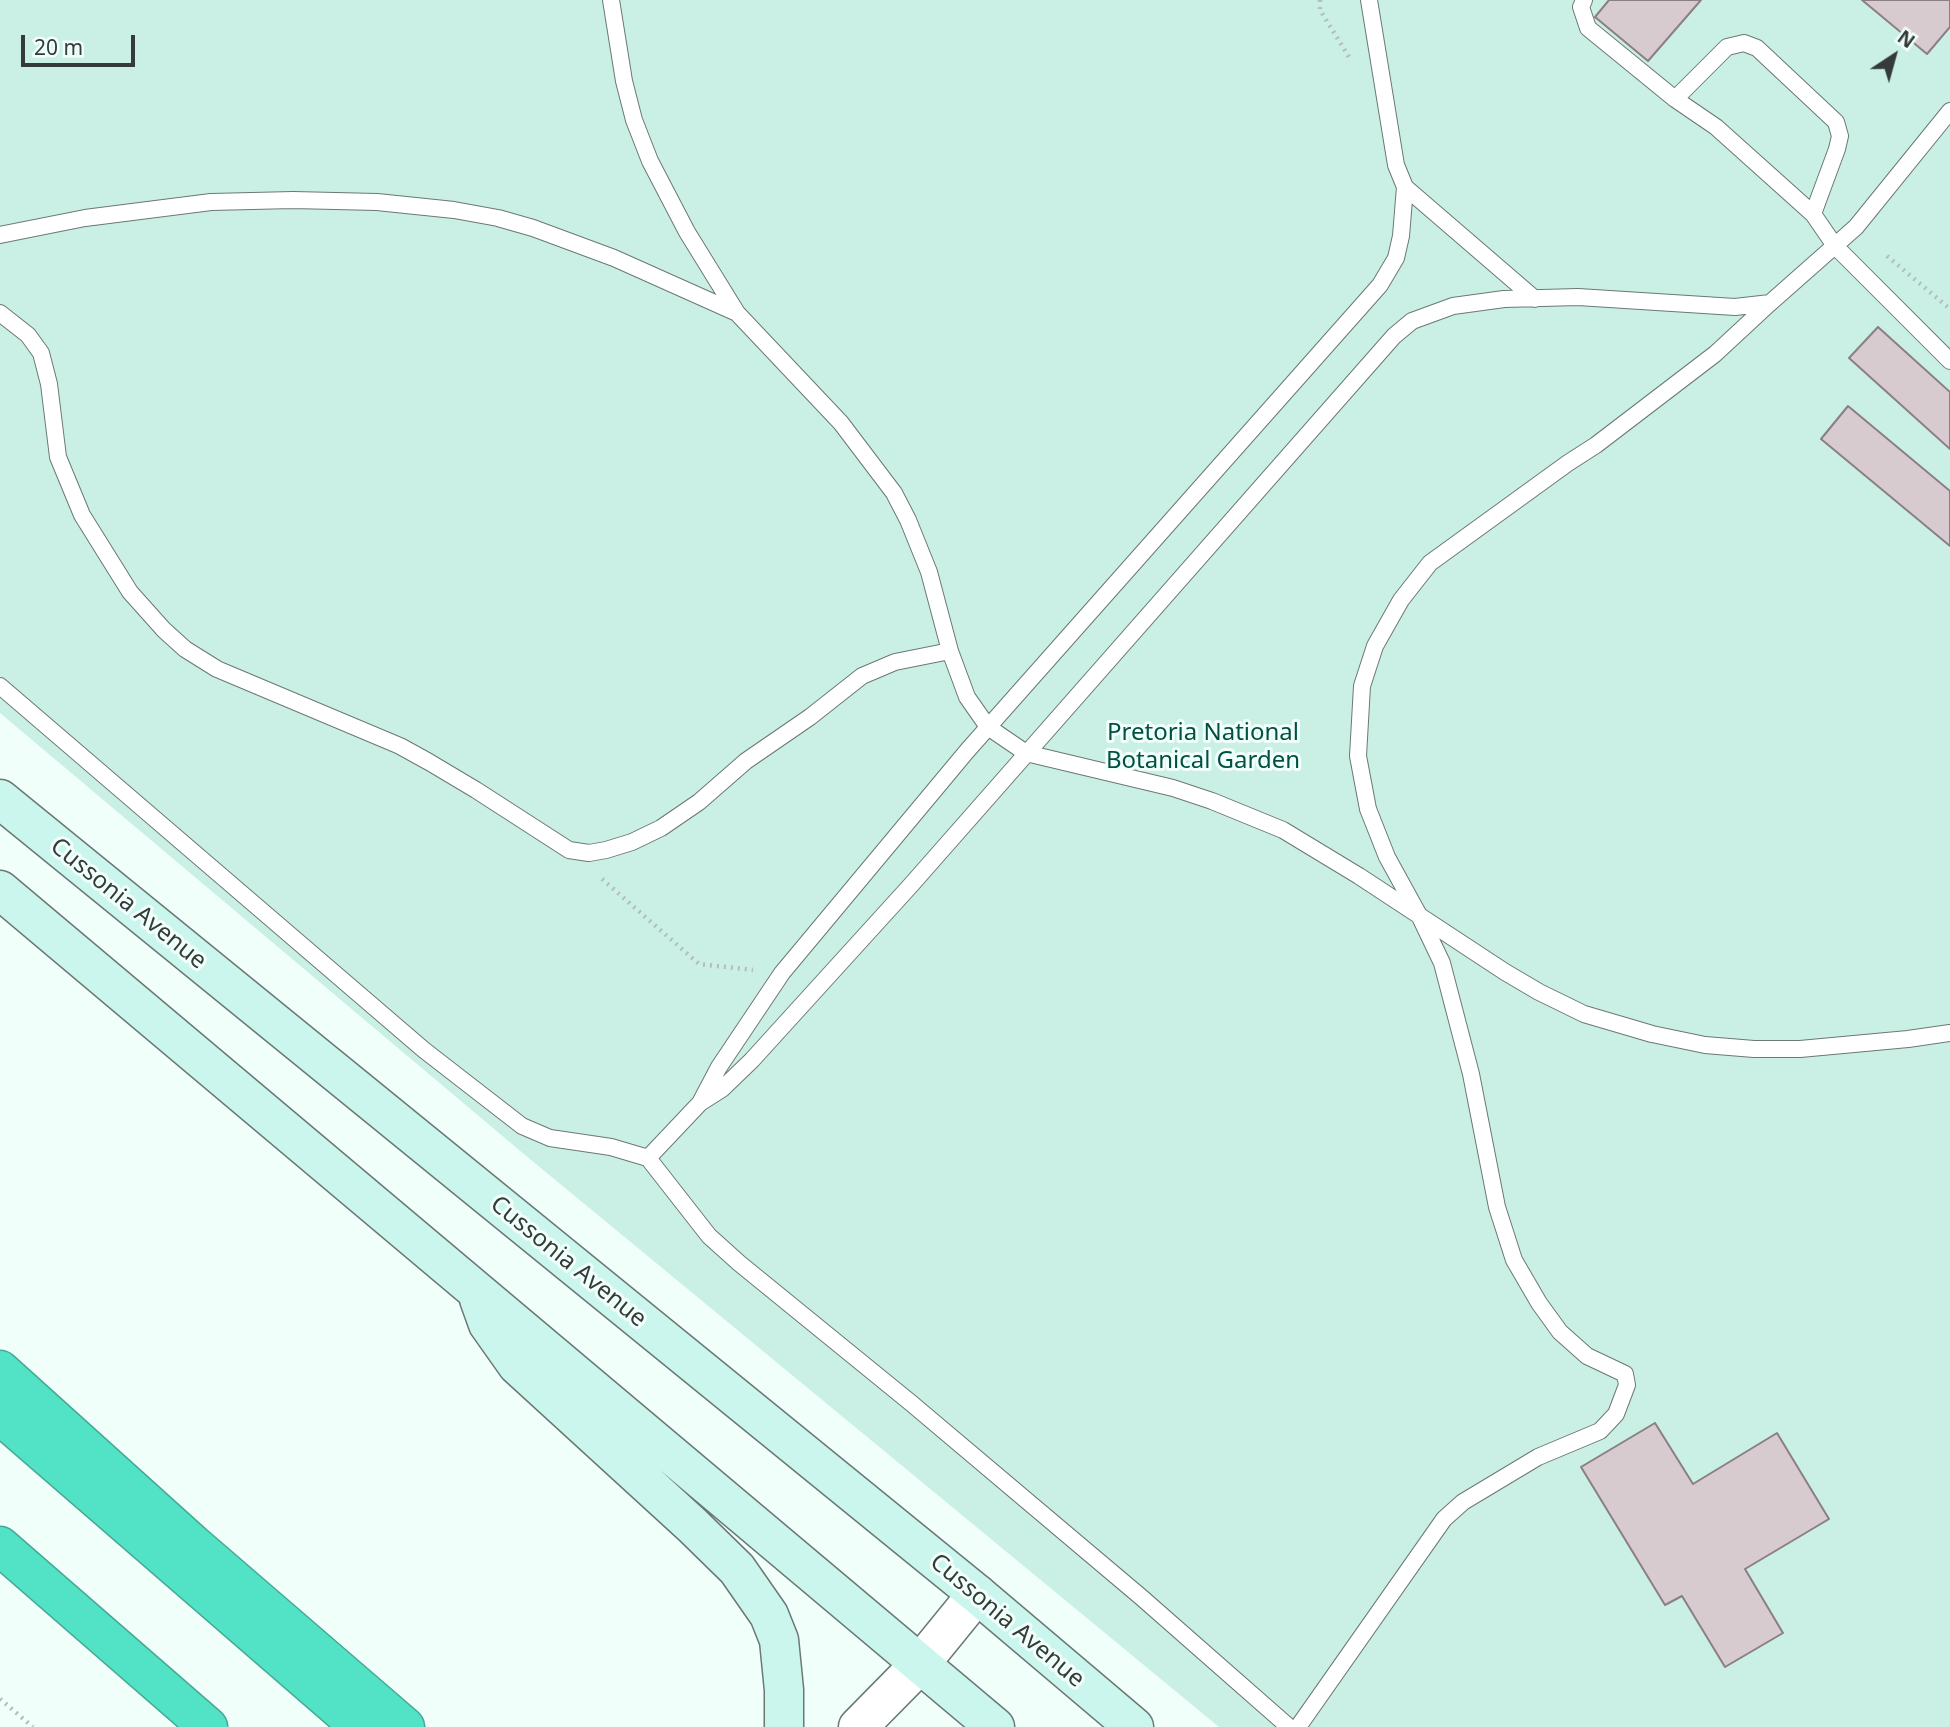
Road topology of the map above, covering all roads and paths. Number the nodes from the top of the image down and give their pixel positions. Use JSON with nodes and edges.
{"nodes":[{"id":1,"x":611,"y":0,"type":"edge"},
{"id":2,"x":1320,"y":0,"type":"edge"},
{"id":3,"x":1369,"y":0,"type":"edge"},
{"id":4,"x":1584,"y":0,"type":"edge"},
{"id":5,"x":1381,"y":74,"type":"junction"},
{"id":6,"x":1675,"y":99,"type":"junction"},
{"id":7,"x":1950,"y":111,"type":"edge"},
{"id":8,"x":1405,"y":187,"type":"junction"},
{"id":9,"x":1813,"y":214,"type":"junction"},
{"id":10,"x":1856,"y":227,"type":"junction"},
{"id":11,"x":0,"y":235,"type":"edge"},
{"id":12,"x":1835,"y":246,"type":"junction"},
{"id":13,"x":1535,"y":299,"type":"junction"},
{"id":14,"x":1770,"y":303,"type":"junction"},
{"id":15,"x":1950,"y":309,"type":"edge"},
{"id":16,"x":0,"y":313,"type":"edge"},
{"id":17,"x":737,"y":313,"type":"junction"},
{"id":18,"x":1950,"y":361,"type":"edge"},
{"id":19,"x":950,"y":651,"type":"junction"},
{"id":20,"x":0,"y":686,"type":"edge"},
{"id":21,"x":988,"y":727,"type":"junction"},
{"id":22,"x":1026,"y":753,"type":"junction"},
{"id":23,"x":0,"y":799,"type":"edge"},
{"id":24,"x":569,"y":850,"type":"junction"},
{"id":25,"x":0,"y":890,"type":"edge"},
{"id":26,"x":1420,"y":917,"type":"junction"},
{"id":27,"x":782,"y":973,"type":"junction"},
{"id":28,"x":1950,"y":1033,"type":"edge"},
{"id":29,"x":700,"y":1103,"type":"junction"},
{"id":30,"x":648,"y":1158,"type":"junction"},
{"id":31,"x":474,"y":1287,"type":"junction"},
{"id":32,"x":0,"y":1370,"type":"edge"},
{"id":33,"x":0,"y":1415,"type":"edge"},
{"id":34,"x":0,"y":1546,"type":"edge"},
{"id":35,"x":977,"y":1594,"type":"junction"},
{"id":36,"x":920,"y":1664,"type":"junction"},
{"id":37,"x":0,"y":1699,"type":"edge"},
{"id":38,"x":33,"y":1727,"type":"edge"},
{"id":39,"x":208,"y":1727,"type":"edge"},
{"id":40,"x":360,"y":1727,"type":"edge"},
{"id":41,"x":405,"y":1727,"type":"edge"},
{"id":42,"x":784,"y":1727,"type":"edge"},
{"id":43,"x":858,"y":1727,"type":"edge"},
{"id":44,"x":995,"y":1727,"type":"edge"},
{"id":45,"x":1134,"y":1727,"type":"edge"},
{"id":46,"x":1289,"y":1727,"type":"edge"},
{"id":47,"x":1298,"y":1727,"type":"edge"}],
"edges":[{"from":1,"to":17,"type":"lane"},
{"from":2,"to":5,"type":"path"},
{"from":3,"to":5,"type":"lane"},
{"from":4,"to":6,"type":"lane"},
{"from":5,"to":8,"type":"lane"},
{"from":6,"to":9,"type":"lane"},
{"from":6,"to":9,"type":"lane"},
{"from":7,"to":10,"type":"lane"},
{"from":8,"to":13,"type":"lane"},
{"from":8,"to":21,"type":"lane"},
{"from":9,"to":12,"type":"lane"},
{"from":10,"to":12,"type":"lane"},
{"from":10,"to":15,"type":"path"},
{"from":11,"to":17,"type":"lane"},
{"from":12,"to":14,"type":"lane"},
{"from":12,"to":18,"type":"lane"},
{"from":13,"to":14,"type":"lane"},
{"from":13,"to":22,"type":"lane"},
{"from":14,"to":26,"type":"lane"},
{"from":16,"to":24,"type":"lane"},
{"from":17,"to":19,"type":"lane"},
{"from":19,"to":21,"type":"lane"},
{"from":19,"to":24,"type":"lane"},
{"from":20,"to":30,"type":"lane"},
{"from":21,"to":22,"type":"lane"},
{"from":21,"to":27,"type":"lane"},
{"from":22,"to":26,"type":"lane"},
{"from":22,"to":29,"type":"lane"},
{"from":23,"to":35,"type":"main road","name":"Cussonia Avenue"},
{"from":24,"to":27,"type":"path"},
{"from":25,"to":31,"type":"main road"},
{"from":26,"to":28,"type":"lane"},
{"from":26,"to":47,"type":"lane"},
{"from":27,"to":29,"type":"lane"},
{"from":29,"to":30,"type":"lane"},
{"from":30,"to":46,"type":"lane"},
{"from":31,"to":36,"type":"main road"},
{"from":31,"to":42,"type":"main road"},
{"from":32,"to":41,"type":"highway"},
{"from":33,"to":40,"type":"highway"},
{"from":34,"to":39,"type":"highway"},
{"from":35,"to":36,"type":"street"},
{"from":35,"to":45,"type":"main road","name":"Cussonia Avenue"},
{"from":36,"to":43,"type":"street"},
{"from":36,"to":44,"type":"main road"},
{"from":37,"to":38,"type":"path"}]}
